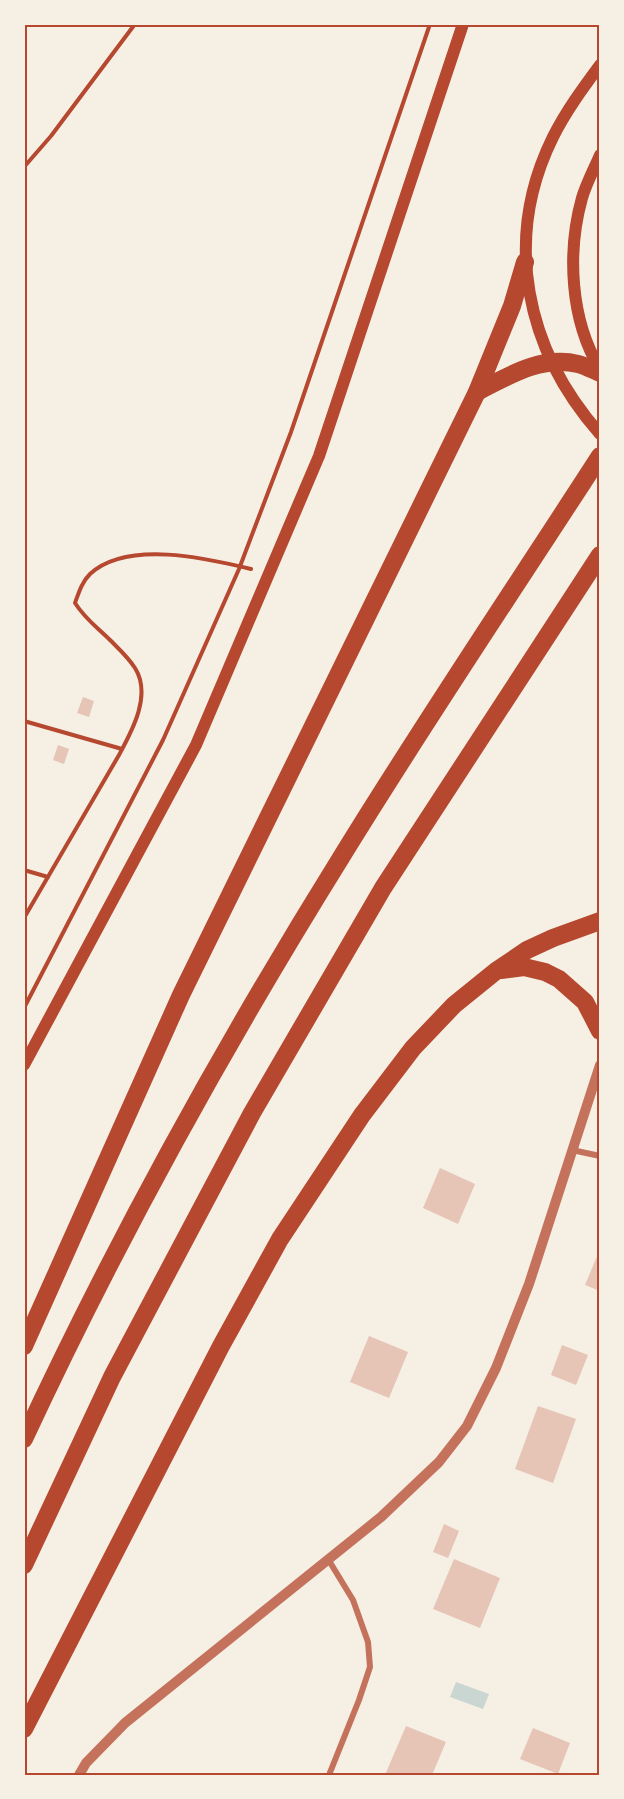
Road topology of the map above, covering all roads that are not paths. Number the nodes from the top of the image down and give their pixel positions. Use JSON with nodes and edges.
{"nodes":[{"id":1,"x":463,"y":24,"type":"edge"},
{"id":2,"x":600,"y":64,"type":"edge"},
{"id":3,"x":600,"y":155,"type":"edge"},
{"id":4,"x":525,"y":262,"type":"junction"},
{"id":5,"x":551,"y":363,"type":"junction"},
{"id":6,"x":600,"y":371,"type":"edge"},
{"id":7,"x":477,"y":392,"type":"junction"},
{"id":8,"x":600,"y":434,"type":"edge"},
{"id":9,"x":600,"y":456,"type":"edge"},
{"id":10,"x":600,"y":555,"type":"edge"},
{"id":11,"x":600,"y":921,"type":"edge"},
{"id":12,"x":496,"y":971,"type":"junction"},
{"id":13,"x":600,"y":1031,"type":"edge"},
{"id":14,"x":24,"y":1065,"type":"edge"},
{"id":15,"x":600,"y":1065,"type":"edge"},
{"id":16,"x":572,"y":1150,"type":"junction"},
{"id":17,"x":600,"y":1156,"type":"edge"},
{"id":18,"x":24,"y":1346,"type":"edge"},
{"id":19,"x":24,"y":1440,"type":"edge"},
{"id":20,"x":328,"y":1558,"type":"junction"},
{"id":21,"x":24,"y":1565,"type":"edge"},
{"id":22,"x":24,"y":1729,"type":"edge"},
{"id":23,"x":79,"y":1775,"type":"edge"},
{"id":24,"x":329,"y":1775,"type":"edge"}],
"edges":[{"from":1,"to":14,"type":"main road"},
{"from":2,"to":4,"type":"main road"},
{"from":3,"to":6,"type":"main road"},
{"from":4,"to":5,"type":"main road"},
{"from":4,"to":7,"type":"highway"},
{"from":5,"to":6,"type":"highway"},
{"from":5,"to":7,"type":"highway"},
{"from":5,"to":8,"type":"main road"},
{"from":7,"to":18,"type":"highway"},
{"from":9,"to":19,"type":"highway"},
{"from":10,"to":21,"type":"highway"},
{"from":11,"to":12,"type":"highway"},
{"from":12,"to":13,"type":"highway"},
{"from":12,"to":22,"type":"highway"},
{"from":15,"to":16,"type":"street"},
{"from":16,"to":17,"type":"street"},
{"from":16,"to":20,"type":"street"},
{"from":20,"to":23,"type":"street"},
{"from":20,"to":24,"type":"street"}]}
